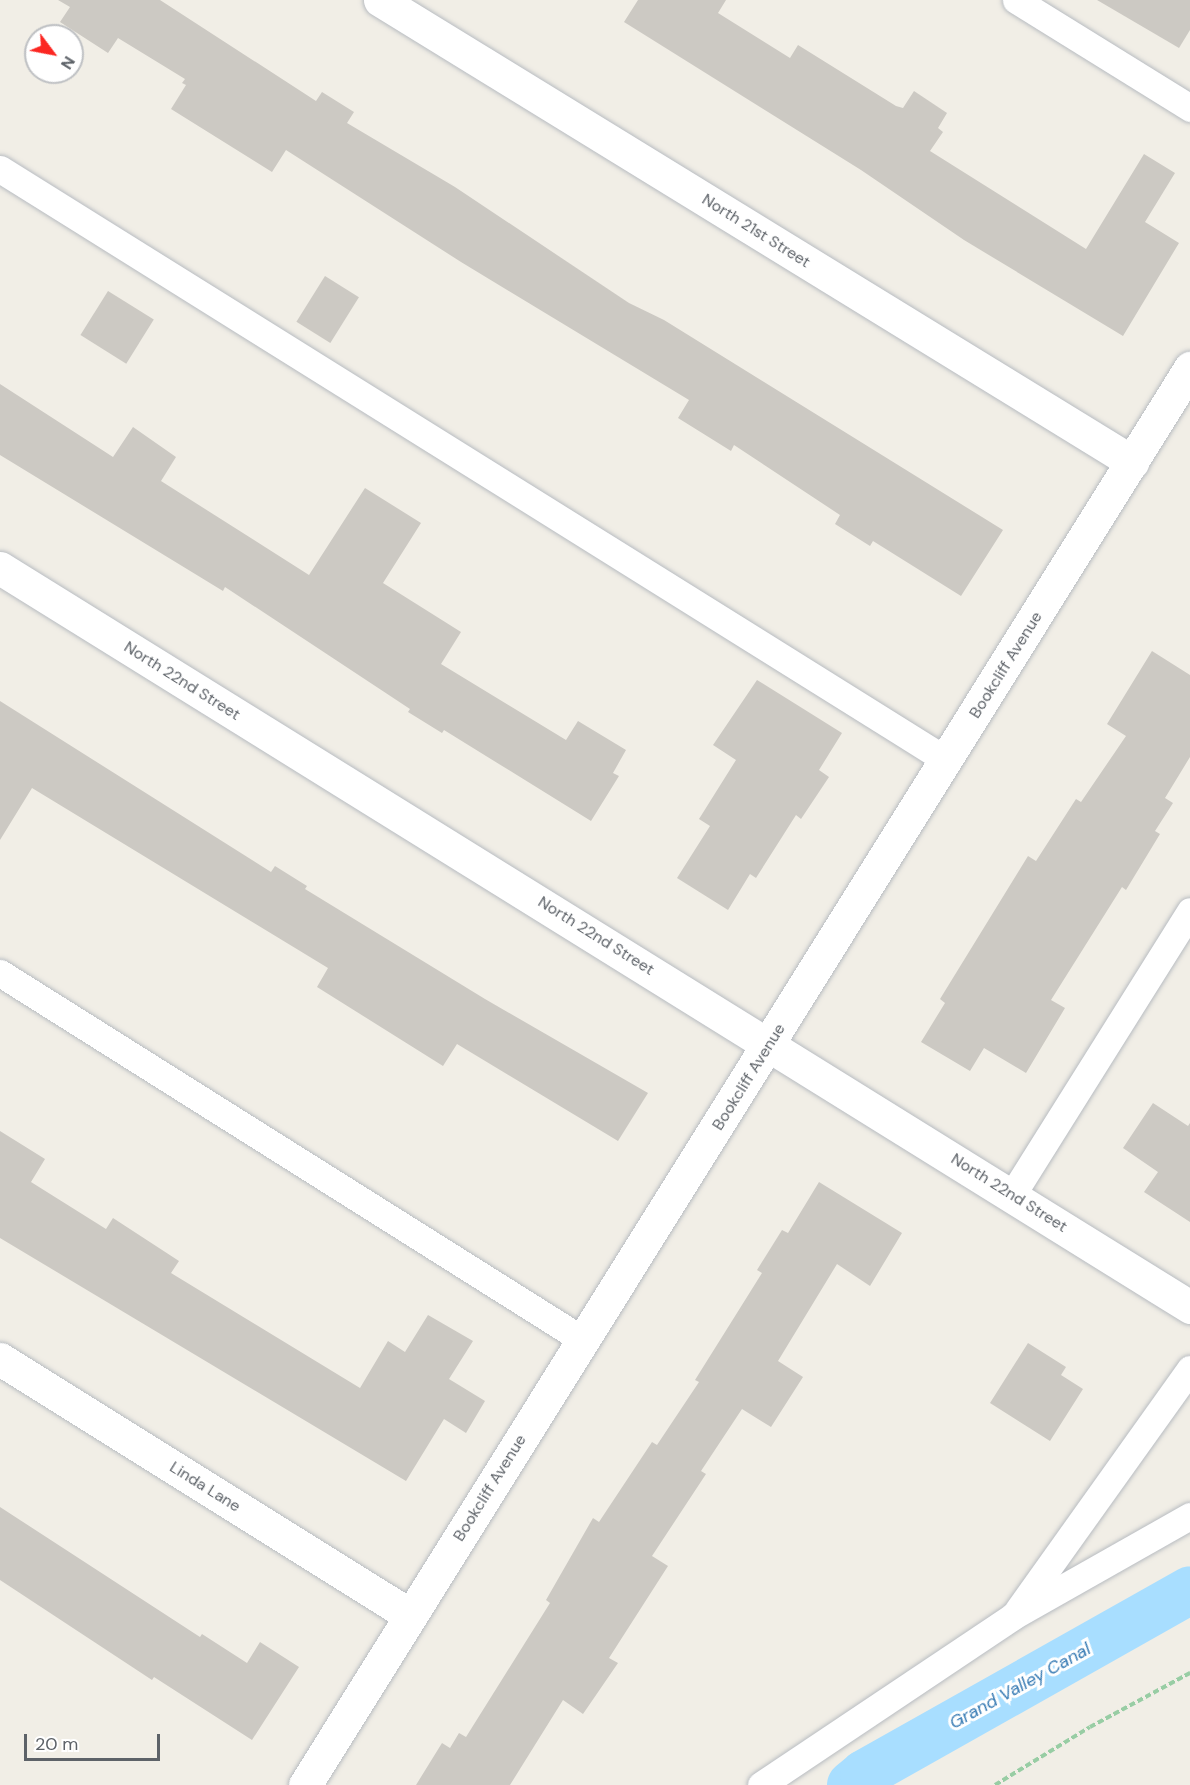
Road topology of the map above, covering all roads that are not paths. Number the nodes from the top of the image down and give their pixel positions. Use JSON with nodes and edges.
{"nodes":[{"id":1,"x":380,"y":0,"type":"edge"},
{"id":2,"x":1016,"y":0,"type":"edge"},
{"id":3,"x":1190,"y":108,"type":"edge"},
{"id":4,"x":0,"y":169,"type":"edge"},
{"id":5,"x":1190,"y":368,"type":"edge"},
{"id":6,"x":1132,"y":462,"type":"junction"},
{"id":7,"x":0,"y":568,"type":"edge"},
{"id":8,"x":946,"y":760,"type":"junction"},
{"id":9,"x":1190,"y":911,"type":"edge"},
{"id":10,"x":0,"y":973,"type":"edge"},
{"id":11,"x":770,"y":1044,"type":"junction"},
{"id":12,"x":1012,"y":1195,"type":"junction"},
{"id":13,"x":1190,"y":1306,"type":"edge"},
{"id":14,"x":583,"y":1340,"type":"junction"},
{"id":15,"x":0,"y":1359,"type":"edge"},
{"id":16,"x":1190,"y":1370,"type":"edge"},
{"id":17,"x":1190,"y":1516,"type":"edge"},
{"id":18,"x":409,"y":1615,"type":"junction"},
{"id":19,"x":1013,"y":1616,"type":"junction"},
{"id":20,"x":305,"y":1785,"type":"edge"},
{"id":21,"x":761,"y":1785,"type":"edge"}],
"edges":[{"from":1,"to":6,"type":"street","name":"North 21st Street"},
{"from":2,"to":3,"type":"lane"},
{"from":4,"to":8,"type":"lane"},
{"from":5,"to":6,"type":"street","name":"Bookcliff Avenue"},
{"from":6,"to":8,"type":"street","name":"Bookcliff Avenue"},
{"from":7,"to":11,"type":"street","name":"North 22nd Street"},
{"from":8,"to":11,"type":"street","name":"Bookcliff Avenue"},
{"from":9,"to":12,"type":"lane"},
{"from":10,"to":14,"type":"lane"},
{"from":11,"to":12,"type":"street","name":"North 22nd Street"},
{"from":11,"to":14,"type":"street","name":"Bookcliff Avenue"},
{"from":12,"to":13,"type":"street","name":"North 22nd Street"},
{"from":14,"to":18,"type":"street","name":"Bookcliff Avenue"},
{"from":15,"to":18,"type":"street","name":"Linda Lane"},
{"from":16,"to":19,"type":"lane"},
{"from":17,"to":19,"type":"lane"},
{"from":18,"to":20,"type":"street","name":"Bookcliff Avenue"},
{"from":19,"to":21,"type":"lane"}]}
